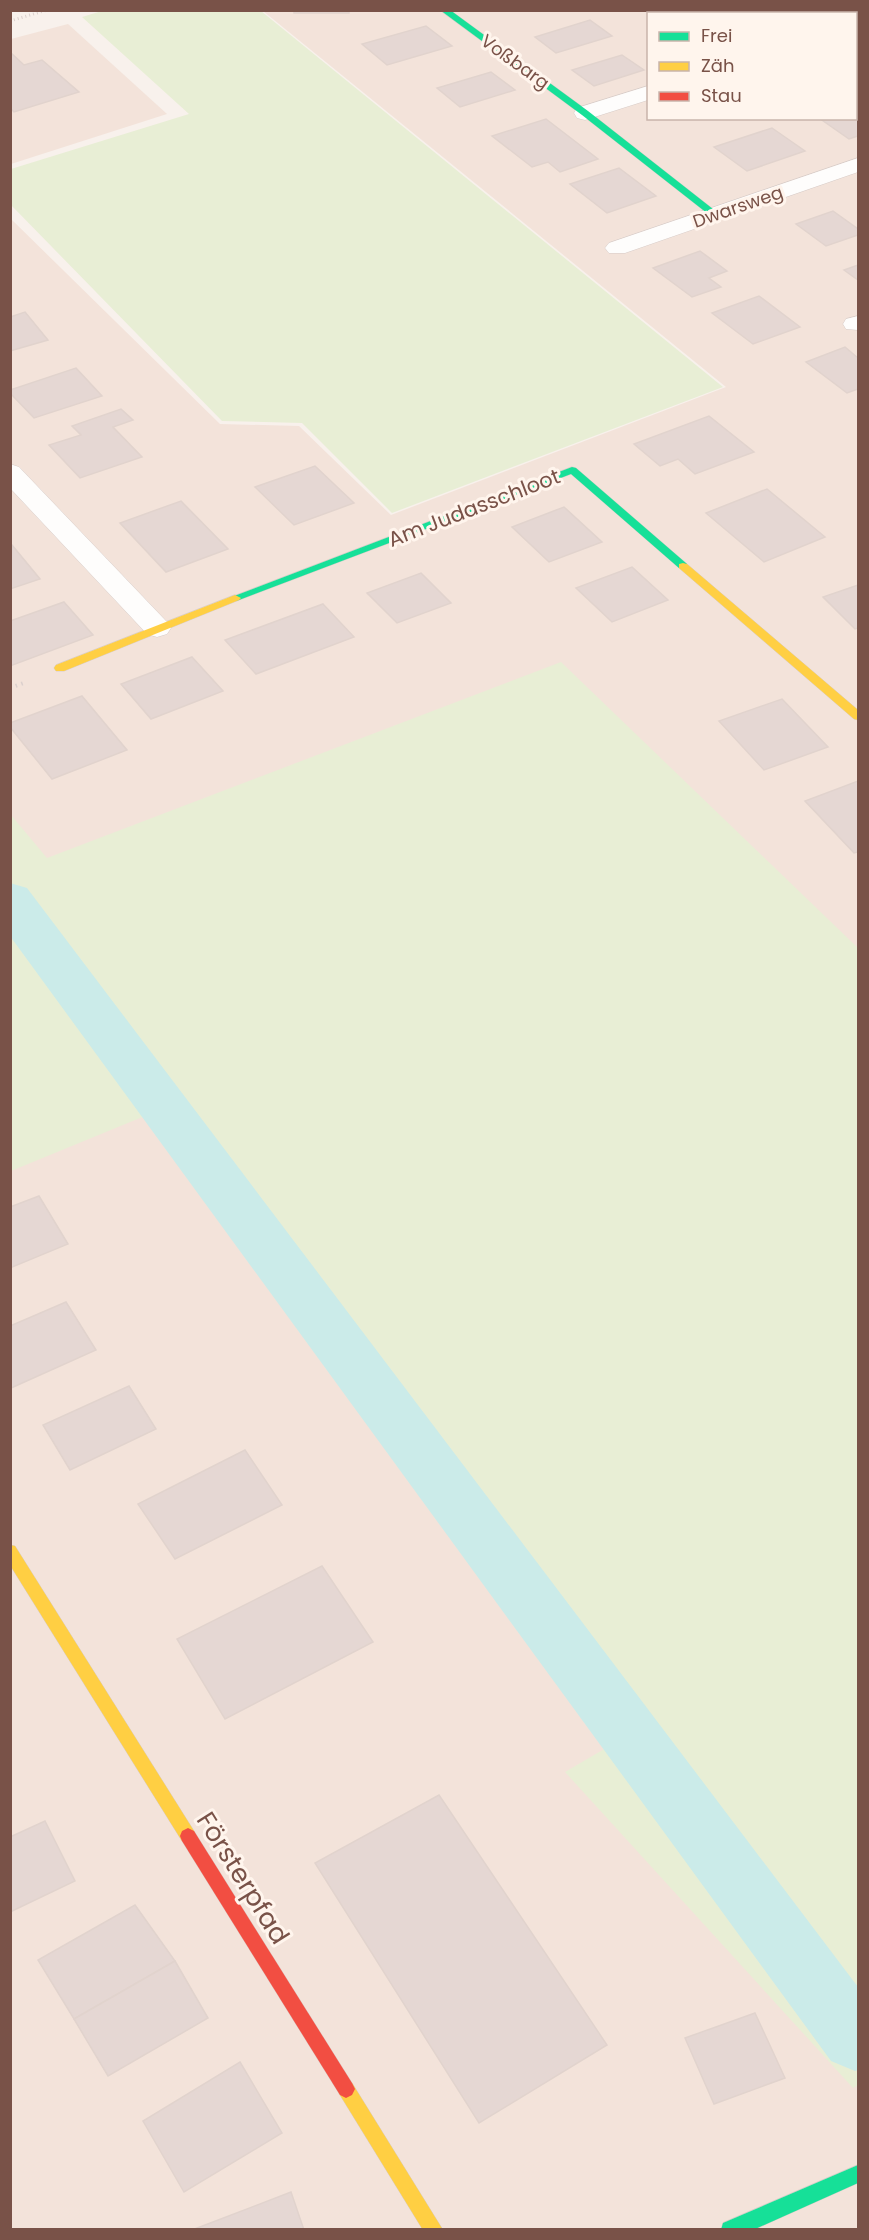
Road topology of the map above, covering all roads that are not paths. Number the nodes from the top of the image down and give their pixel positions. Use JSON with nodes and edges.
{"nodes":[{"id":1,"x":444,"y":10,"type":"edge"},
{"id":2,"x":647,"y":93,"type":"edge"},
{"id":3,"x":585,"y":113,"type":"junction"},
{"id":4,"x":848,"y":169,"type":"edge"},
{"id":5,"x":858,"y":188,"type":"edge"},
{"id":6,"x":715,"y":215,"type":"junction"},
{"id":7,"x":617,"y":248,"type":"dead end"},
{"id":8,"x":10,"y":472,"type":"edge"},
{"id":9,"x":157,"y":628,"type":"junction"},
{"id":10,"x":60,"y":668,"type":"dead end"},
{"id":11,"x":858,"y":716,"type":"edge"},
{"id":12,"x":10,"y":1551,"type":"edge"},
{"id":13,"x":858,"y":2174,"type":"edge"},
{"id":14,"x":435,"y":2229,"type":"edge"},
{"id":15,"x":730,"y":2229,"type":"edge"}],
"edges":[{"from":1,"to":3,"type":"street","name":"Voßbarg"},
{"from":2,"to":3,"type":"street"},
{"from":3,"to":6,"type":"street","name":"Voßbarg"},
{"from":4,"to":5,"type":"street"},
{"from":4,"to":6,"type":"street","name":"Dwarsweg"},
{"from":6,"to":7,"type":"street","name":"Dwarsweg"},
{"from":8,"to":9,"type":"street"},
{"from":9,"to":10,"type":"street","name":"Am Judasschloot"},
{"from":9,"to":11,"type":"street","name":"Am Judasschloot"},
{"from":12,"to":14,"type":"street","name":"Försterpfad"},
{"from":13,"to":15,"type":"street"}]}
